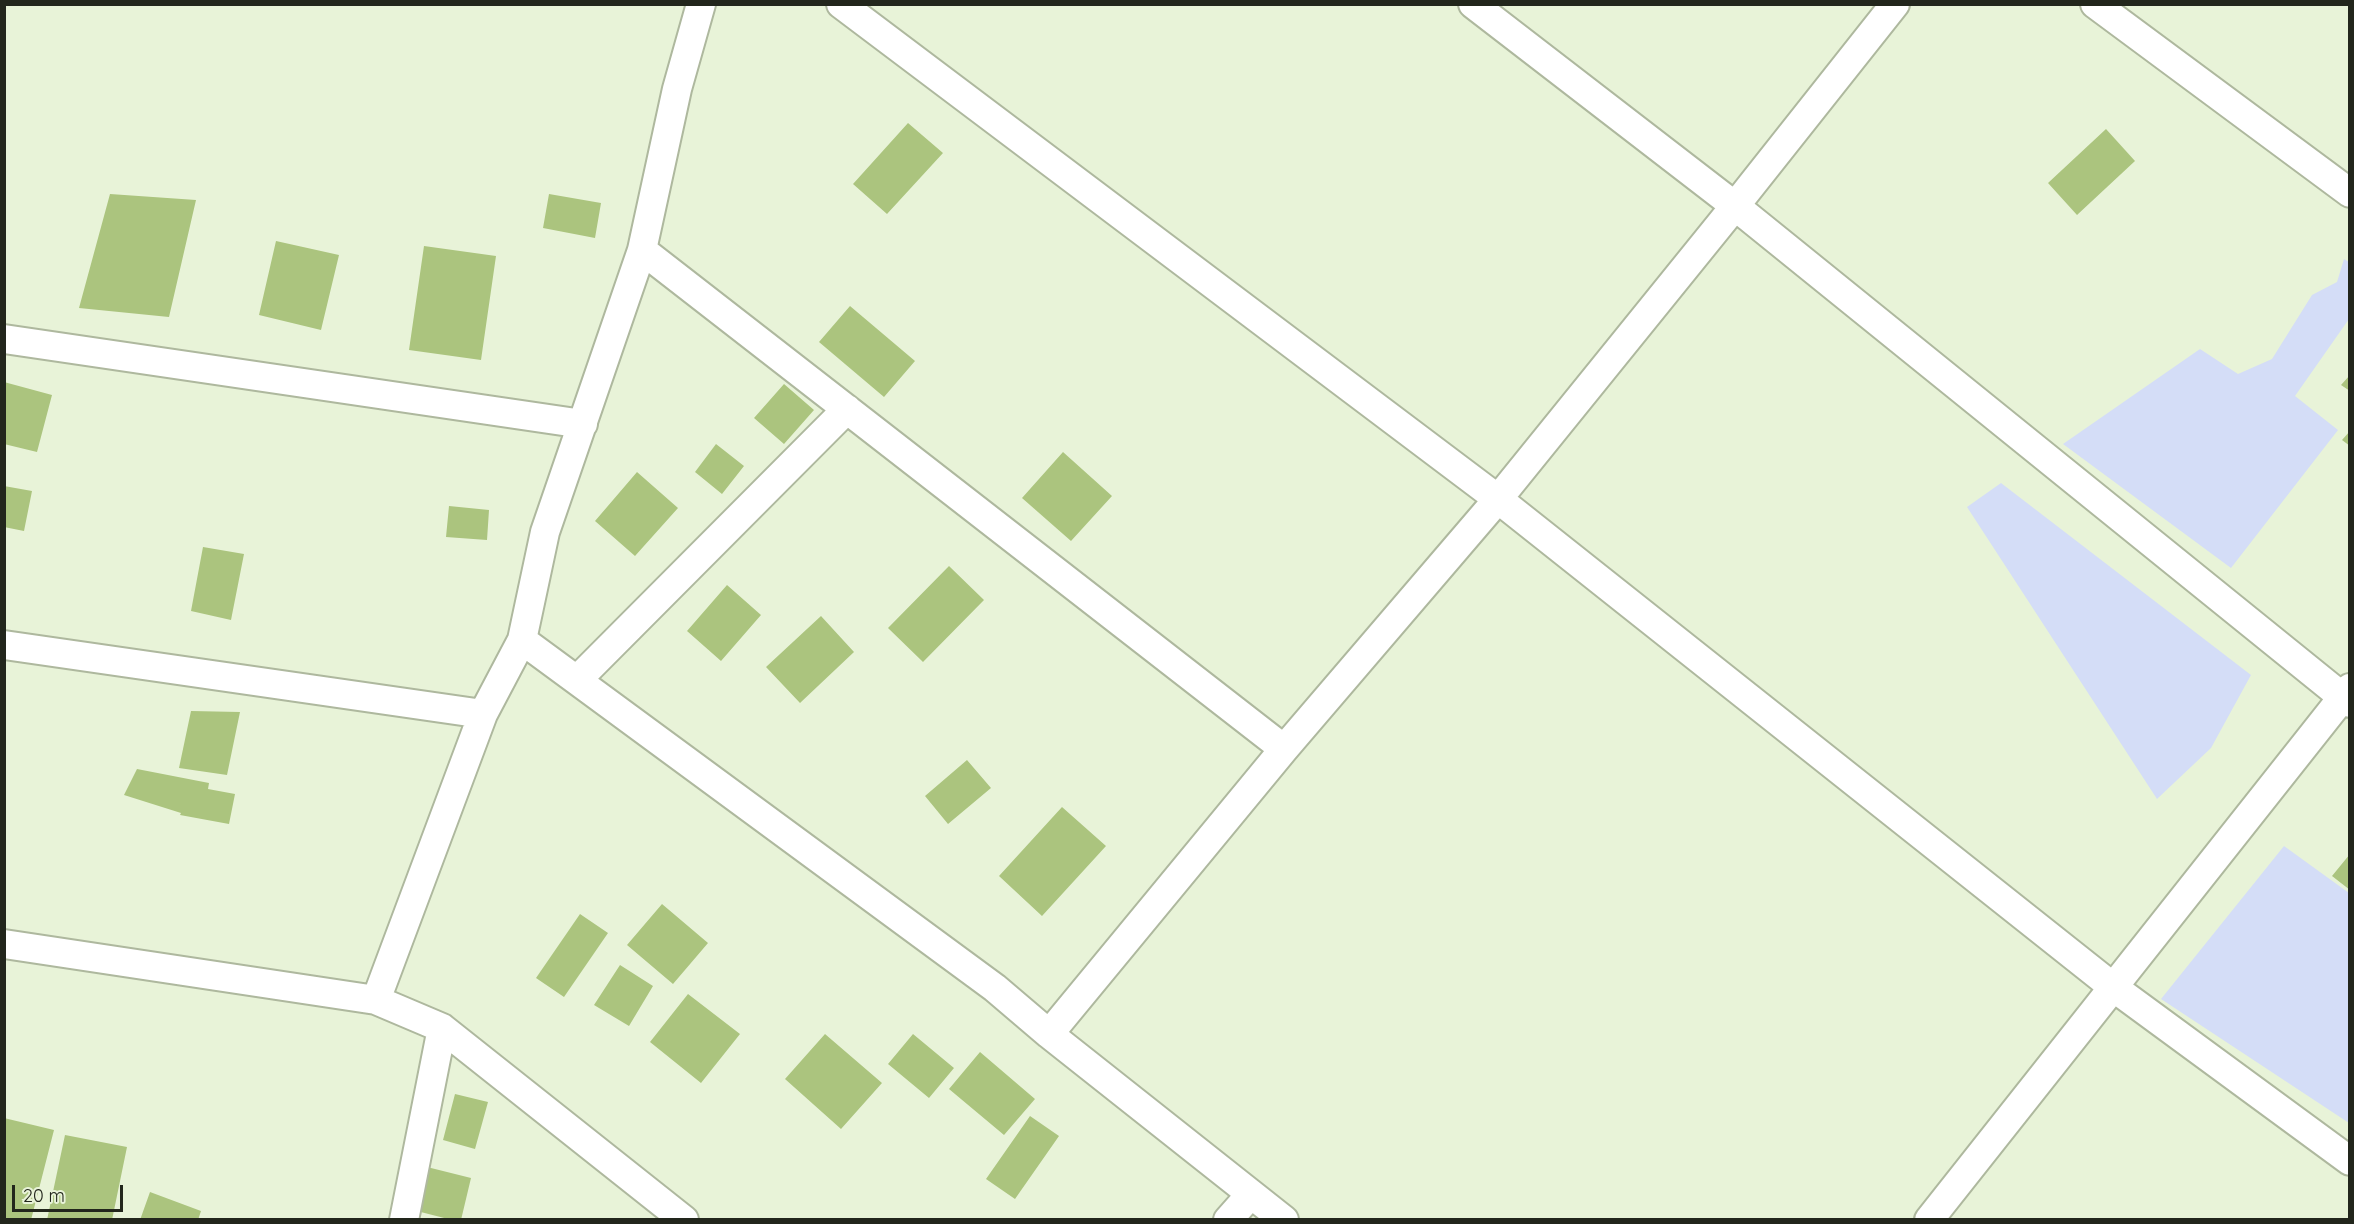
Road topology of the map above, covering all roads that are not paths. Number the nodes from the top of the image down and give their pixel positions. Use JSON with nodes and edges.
{"nodes":[{"id":1,"x":701,"y":4,"type":"edge"},
{"id":2,"x":842,"y":4,"type":"edge"},
{"id":3,"x":1473,"y":4,"type":"edge"},
{"id":4,"x":1895,"y":4,"type":"edge"},
{"id":5,"x":2095,"y":4,"type":"edge"},
{"id":6,"x":2349,"y":193,"type":"edge"},
{"id":7,"x":1735,"y":206,"type":"junction"},
{"id":8,"x":642,"y":250,"type":"junction"},
{"id":9,"x":4,"y":339,"type":"edge"},
{"id":10,"x":847,"y":409,"type":"junction"},
{"id":11,"x":583,"y":424,"type":"junction"},
{"id":12,"x":1498,"y":499,"type":"junction"},
{"id":13,"x":522,"y":640,"type":"junction"},
{"id":14,"x":4,"y":645,"type":"edge"},
{"id":15,"x":577,"y":680,"type":"junction"},
{"id":16,"x":2347,"y":696,"type":"edge"},
{"id":17,"x":483,"y":714,"type":"junction"},
{"id":18,"x":1284,"y":749,"type":"junction"},
{"id":19,"x":4,"y":944,"type":"edge"},
{"id":20,"x":2112,"y":987,"type":"junction"},
{"id":21,"x":376,"y":1000,"type":"junction"},
{"id":22,"x":442,"y":1028,"type":"junction"},
{"id":23,"x":1049,"y":1034,"type":"junction"},
{"id":24,"x":2349,"y":1161,"type":"edge"},
{"id":25,"x":1251,"y":1194,"type":"junction"},
{"id":26,"x":404,"y":1220,"type":"edge"},
{"id":27,"x":684,"y":1220,"type":"edge"},
{"id":28,"x":1228,"y":1220,"type":"edge"},
{"id":29,"x":1284,"y":1220,"type":"edge"},
{"id":30,"x":1929,"y":1220,"type":"edge"}],
"edges":[{"from":1,"to":8,"type":"street"},
{"from":2,"to":12,"type":"street"},
{"from":3,"to":7,"type":"street"},
{"from":4,"to":7,"type":"street"},
{"from":5,"to":6,"type":"street"},
{"from":7,"to":12,"type":"street"},
{"from":7,"to":16,"type":"street"},
{"from":8,"to":10,"type":"street"},
{"from":8,"to":11,"type":"street"},
{"from":9,"to":11,"type":"street"},
{"from":10,"to":15,"type":"street"},
{"from":10,"to":18,"type":"street"},
{"from":11,"to":13,"type":"street"},
{"from":12,"to":18,"type":"street"},
{"from":12,"to":20,"type":"street"},
{"from":13,"to":15,"type":"street"},
{"from":13,"to":17,"type":"street"},
{"from":14,"to":17,"type":"street"},
{"from":15,"to":23,"type":"street"},
{"from":16,"to":20,"type":"street"},
{"from":17,"to":21,"type":"street"},
{"from":18,"to":23,"type":"street"},
{"from":19,"to":21,"type":"street"},
{"from":20,"to":24,"type":"street"},
{"from":20,"to":30,"type":"street"},
{"from":21,"to":22,"type":"street"},
{"from":22,"to":26,"type":"street"},
{"from":22,"to":27,"type":"street"},
{"from":23,"to":25,"type":"street"},
{"from":25,"to":28,"type":"street"},
{"from":25,"to":29,"type":"street"}]}
